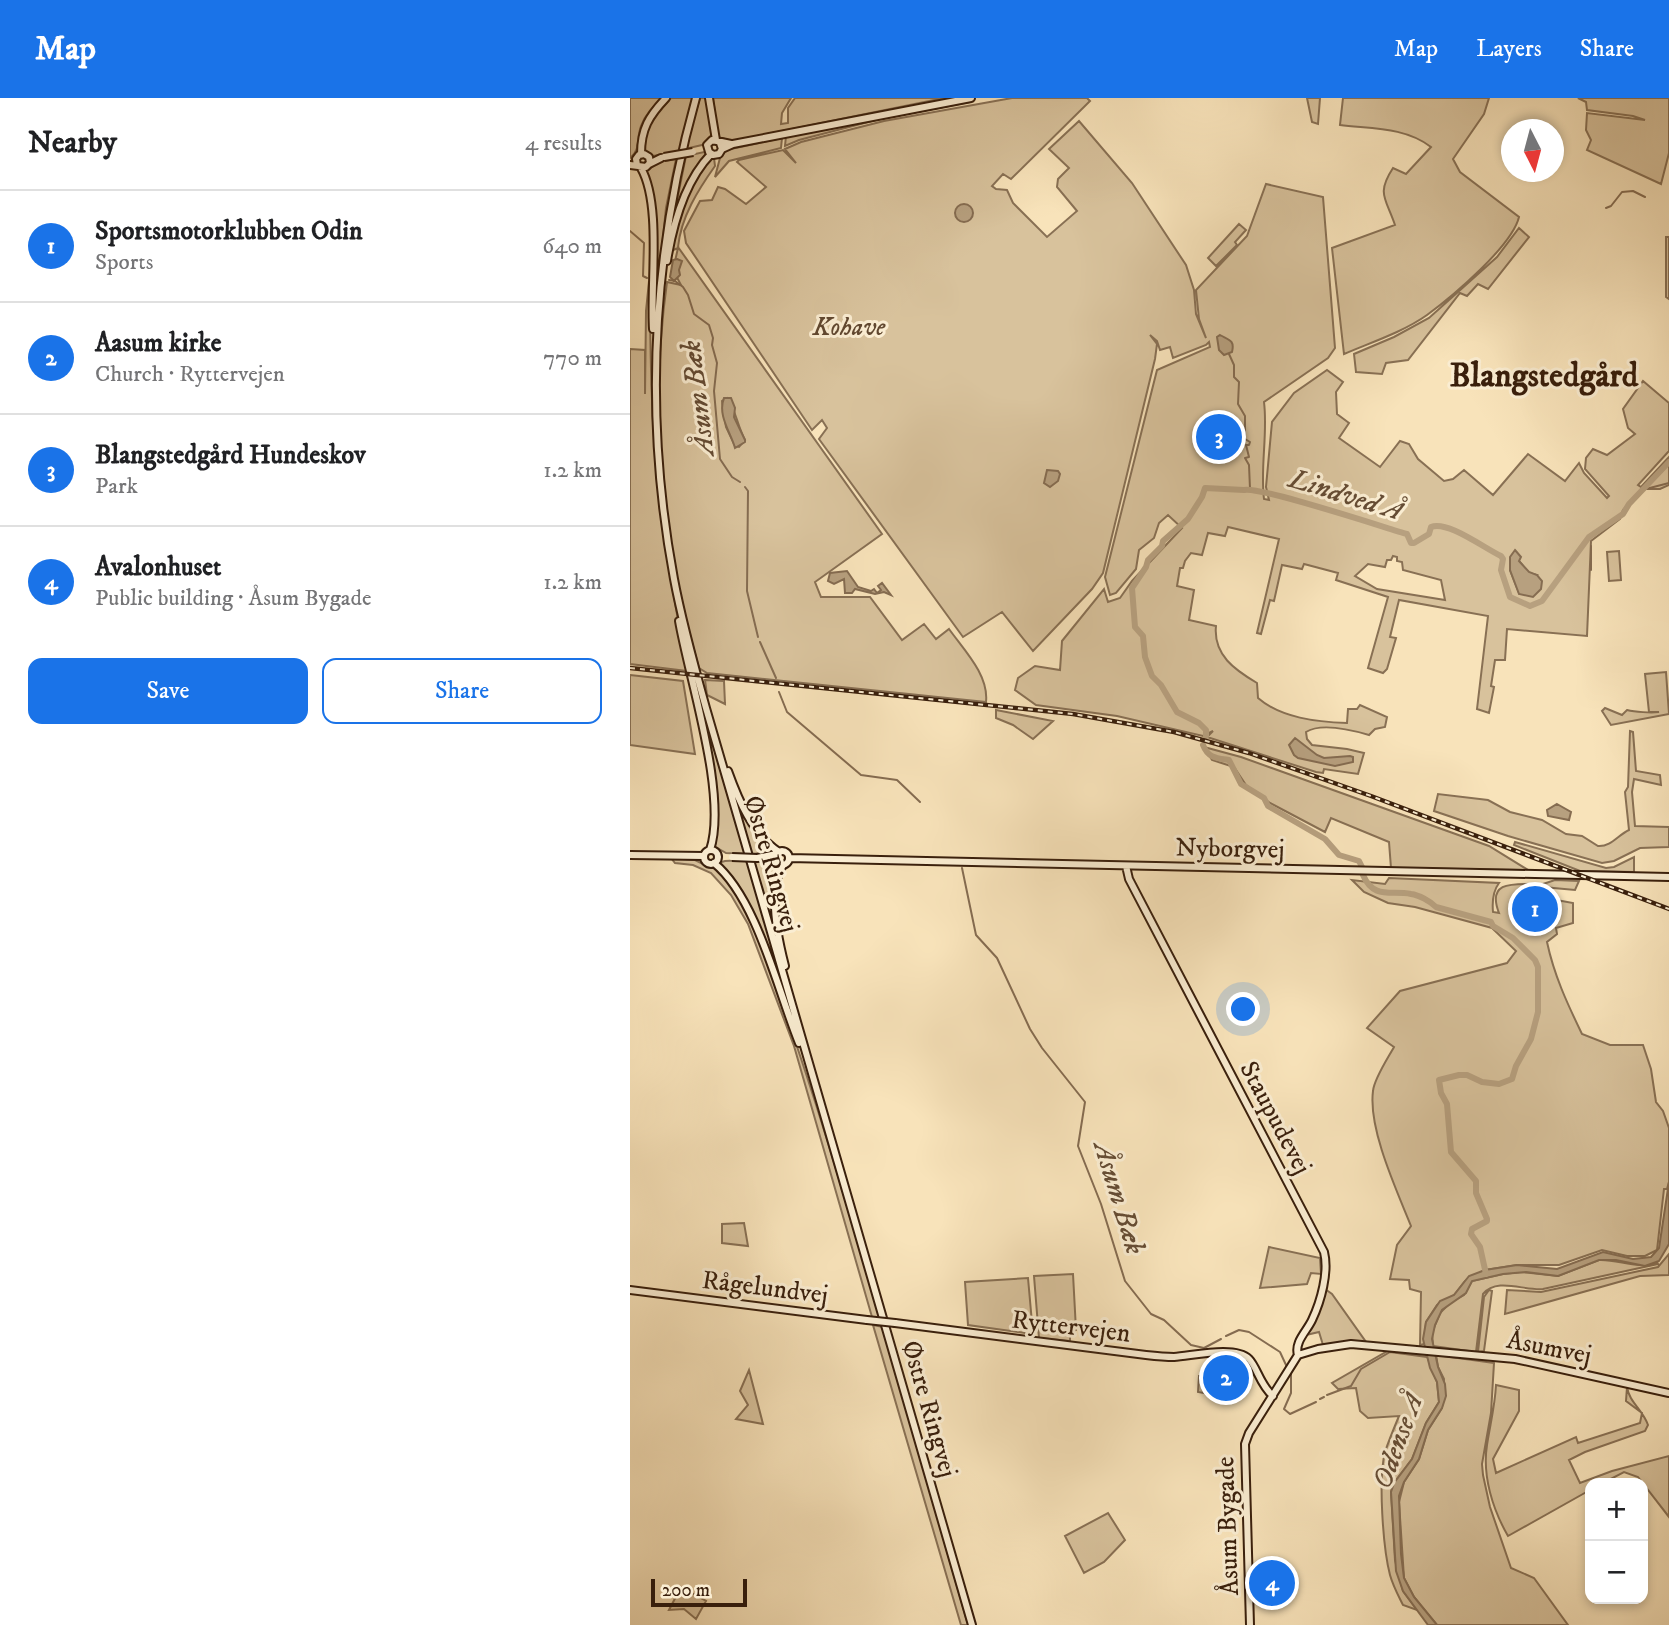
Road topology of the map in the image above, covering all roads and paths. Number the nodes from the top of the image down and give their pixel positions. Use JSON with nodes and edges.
{"nodes":[{"id":1,"x":666,"y":98,"type":"edge"},
{"id":2,"x":696,"y":98,"type":"edge"},
{"id":3,"x":709,"y":98,"type":"edge"},
{"id":4,"x":954,"y":98,"type":"edge"},
{"id":5,"x":971,"y":98,"type":"edge"},
{"id":6,"x":939,"y":104,"type":"junction"},
{"id":7,"x":719,"y":144,"type":"junction"},
{"id":8,"x":709,"y":150,"type":"junction"},
{"id":9,"x":649,"y":161,"type":"junction"},
{"id":10,"x":636,"y":162,"type":"edge"},
{"id":11,"x":657,"y":318,"type":"junction"},
{"id":12,"x":655,"y":351,"type":"junction"},
{"id":13,"x":674,"y":578,"type":"junction"},
{"id":14,"x":706,"y":708,"type":"junction"},
{"id":15,"x":630,"y":855,"type":"edge"},
{"id":16,"x":704,"y":856,"type":"junction"},
{"id":17,"x":777,"y":856,"type":"junction"},
{"id":18,"x":715,"y":857,"type":"junction"},
{"id":19,"x":789,"y":858,"type":"junction"},
{"id":20,"x":783,"y":865,"type":"junction"},
{"id":21,"x":1126,"y":866,"type":"junction"},
{"id":22,"x":1669,"y":877,"type":"edge"},
{"id":23,"x":794,"y":1012,"type":"junction"},
{"id":24,"x":811,"y":1073,"type":"junction"},
{"id":25,"x":630,"y":1290,"type":"edge"},
{"id":26,"x":895,"y":1324,"type":"joint"},
{"id":27,"x":1298,"y":1355,"type":"junction"},
{"id":28,"x":1669,"y":1393,"type":"edge"},
{"id":29,"x":1273,"y":1396,"type":"junction"},
{"id":30,"x":971,"y":1623,"type":"edge"},
{"id":31,"x":1250,"y":1625,"type":"edge"}],
"edges":[{"from":1,"to":10,"type":"main road"},
{"from":2,"to":11,"type":"main road","name":"Østre Ringvej"},
{"from":3,"to":7,"type":"main road"},
{"from":4,"to":6,"type":"main road"},
{"from":5,"to":6,"type":"main road"},
{"from":6,"to":7,"type":"main road"},
{"from":7,"to":8,"type":"main road"},
{"from":7,"to":8,"type":"main road"},
{"from":8,"to":9,"type":"main road","bridge":true},
{"from":8,"to":11,"type":"main road"},
{"from":9,"to":10,"type":"main road"},
{"from":9,"to":10,"type":"main road"},
{"from":10,"to":12,"type":"main road"},
{"from":11,"to":12,"type":"main road","name":"Østre Ringvej"},
{"from":12,"to":13,"type":"main road","name":"Østre Ringvej"},
{"from":13,"to":14,"type":"main road","name":"Østre Ringvej"},
{"from":13,"to":18,"type":"main road"},
{"from":14,"to":17,"type":"main road"},
{"from":14,"to":23,"type":"main road","name":"Østre Ringvej"},
{"from":15,"to":16,"type":"main road"},
{"from":16,"to":18,"type":"main road"},
{"from":16,"to":18,"type":"main road"},
{"from":17,"to":18,"type":"main road","bridge":true},
{"from":17,"to":19,"type":"main road"},
{"from":17,"to":20,"type":"main road"},
{"from":18,"to":24,"type":"main road"},
{"from":19,"to":20,"type":"main road"},
{"from":19,"to":21,"type":"main road","name":"Nyborgvej"},
{"from":20,"to":23,"type":"main road"},
{"from":21,"to":22,"type":"main road","name":"Nyborgvej"},
{"from":21,"to":27,"type":"main road","name":"Staupudevej"},
{"from":23,"to":24,"type":"main road","name":"Østre Ringvej"},
{"from":24,"to":30,"type":"main road","name":"Østre Ringvej"},
{"from":25,"to":26,"type":"main road","name":"Rågelundvej","bridge":true},
{"from":26,"to":29,"type":"main road","name":"Ryttervejen"},
{"from":27,"to":28,"type":"main road","name":"Åsumvej"},
{"from":27,"to":29,"type":"main road","name":"Åsum Bygade"},
{"from":29,"to":31,"type":"main road","name":"Åsum Bygade"}]}
